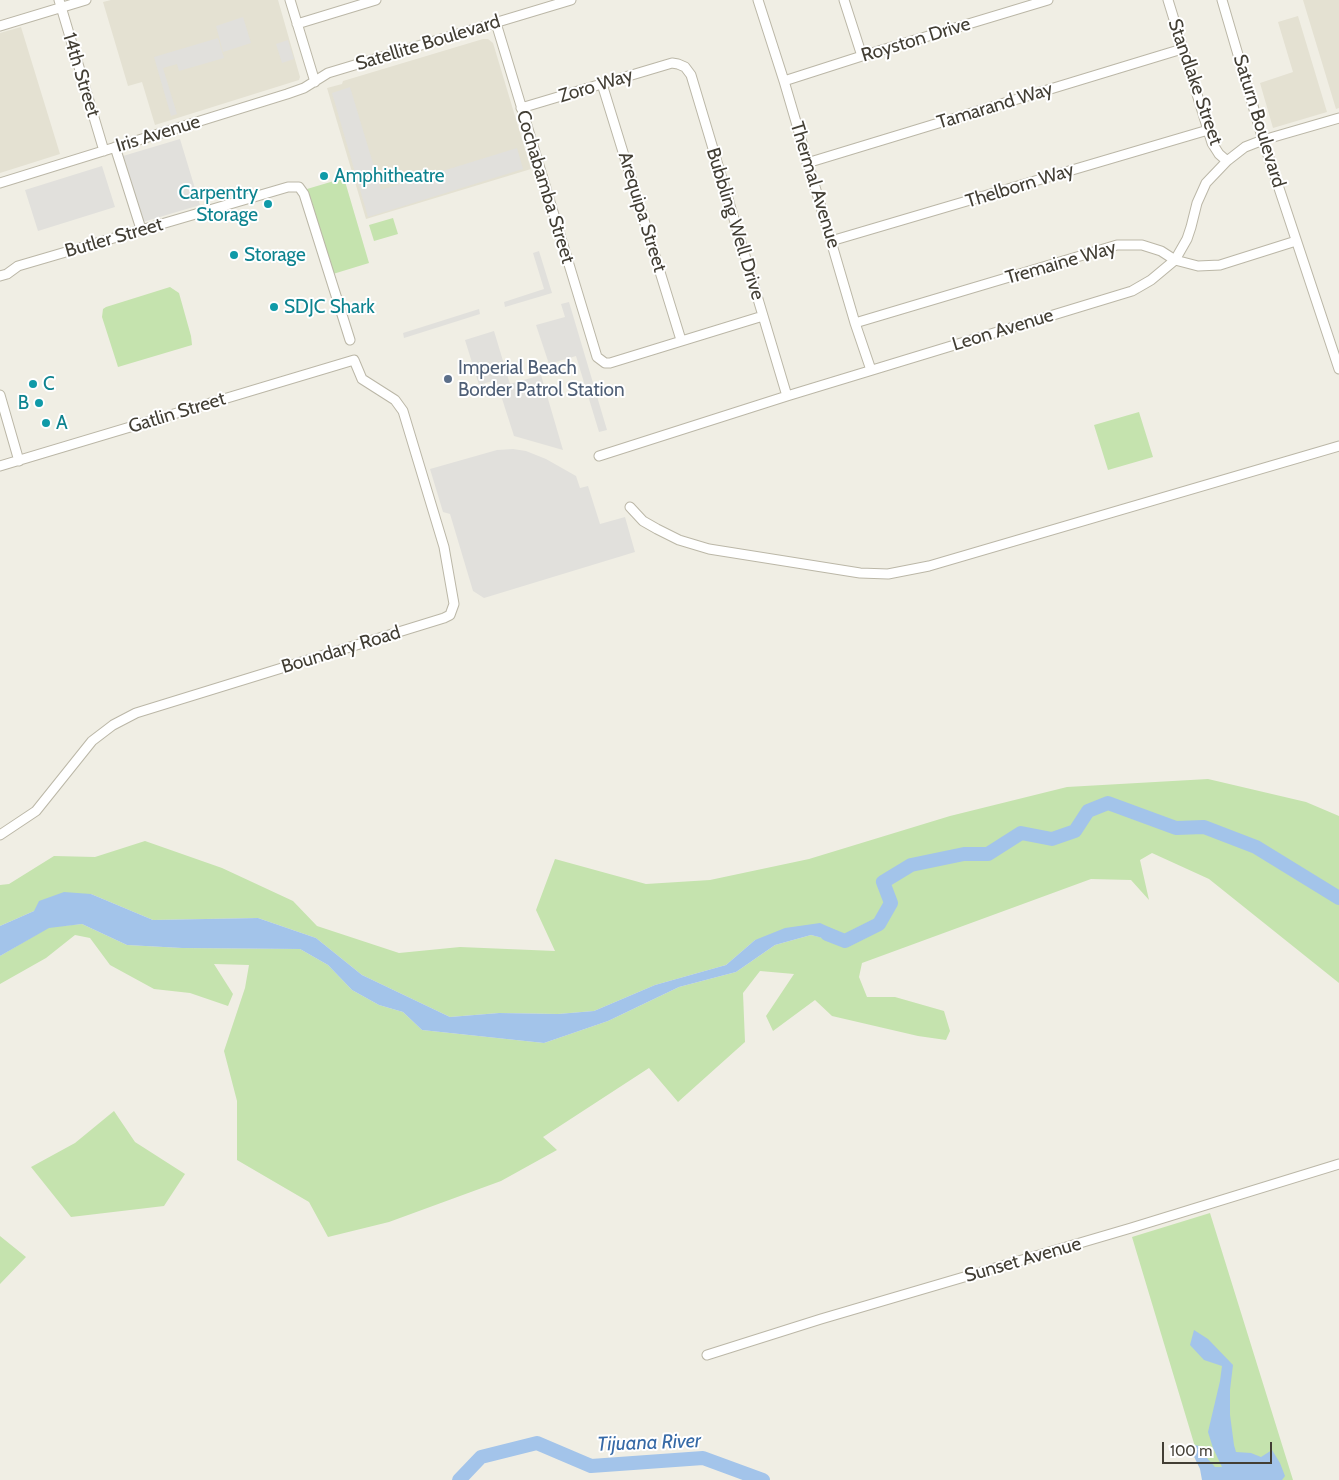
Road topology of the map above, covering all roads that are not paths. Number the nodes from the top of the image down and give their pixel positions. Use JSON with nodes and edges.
{"nodes":[{"id":1,"x":86,"y":0,"type":"edge"},
{"id":2,"x":290,"y":0,"type":"edge"},
{"id":3,"x":376,"y":0,"type":"edge"},
{"id":4,"x":571,"y":0,"type":"edge"},
{"id":5,"x":758,"y":0,"type":"edge"},
{"id":6,"x":844,"y":0,"type":"edge"},
{"id":7,"x":1048,"y":0,"type":"edge"},
{"id":8,"x":1168,"y":0,"type":"edge"},
{"id":9,"x":1222,"y":0,"type":"edge"},
{"id":10,"x":60,"y":4,"type":"edge"},
{"id":11,"x":496,"y":23,"type":"junction"},
{"id":12,"x":297,"y":24,"type":"junction"},
{"id":13,"x":0,"y":26,"type":"edge"},
{"id":14,"x":1182,"y":49,"type":"junction"},
{"id":15,"x":862,"y":56,"type":"junction"},
{"id":16,"x":672,"y":63,"type":"joint"},
{"id":17,"x":784,"y":81,"type":"junction"},
{"id":18,"x":315,"y":82,"type":"junction"},
{"id":19,"x":602,"y":84,"type":"junction"},
{"id":20,"x":521,"y":108,"type":"junction"},
{"id":21,"x":1339,"y":118,"type":"edge"},
{"id":22,"x":1208,"y":130,"type":"junction"},
{"id":23,"x":1263,"y":140,"type":"junction"},
{"id":24,"x":115,"y":147,"type":"junction"},
{"id":25,"x":104,"y":150,"type":"junction"},
{"id":26,"x":1227,"y":161,"type":"junction"},
{"id":27,"x":808,"y":163,"type":"junction"},
{"id":28,"x":0,"y":183,"type":"edge"},
{"id":29,"x":141,"y":229,"type":"junction"},
{"id":30,"x":832,"y":241,"type":"junction"},
{"id":31,"x":1296,"y":241,"type":"junction"},
{"id":32,"x":1175,"y":260,"type":"junction"},
{"id":33,"x":0,"y":276,"type":"edge"},
{"id":34,"x":763,"y":316,"type":"junction"},
{"id":35,"x":855,"y":323,"type":"junction"},
{"id":36,"x":350,"y":340,"type":"dead end"},
{"id":37,"x":681,"y":340,"type":"junction"},
{"id":38,"x":354,"y":360,"type":"joint"},
{"id":39,"x":1339,"y":369,"type":"edge"},
{"id":40,"x":871,"y":370,"type":"junction"},
{"id":41,"x":0,"y":395,"type":"edge"},
{"id":42,"x":787,"y":396,"type":"junction"},
{"id":43,"x":1339,"y":446,"type":"edge"},
{"id":44,"x":599,"y":456,"type":"dead end"},
{"id":45,"x":20,"y":461,"type":"junction"},
{"id":46,"x":0,"y":466,"type":"edge"},
{"id":47,"x":630,"y":507,"type":"dead end"},
{"id":48,"x":0,"y":835,"type":"edge"},
{"id":49,"x":1339,"y":1164,"type":"edge"},
{"id":50,"x":708,"y":1356,"type":"dead end"}],
"edges":[{"from":1,"to":10,"type":"street"},
{"from":2,"to":12,"type":"street"},
{"from":3,"to":12,"type":"street"},
{"from":4,"to":11,"type":"street","name":"Satellite Boulevard"},
{"from":5,"to":17,"type":"street","name":"Thermal Avenue"},
{"from":6,"to":15,"type":"street"},
{"from":7,"to":15,"type":"street","name":"Royston Drive"},
{"from":8,"to":14,"type":"street","name":"Standlake Street"},
{"from":9,"to":23,"type":"street","name":"Saturn Boulevard"},
{"from":10,"to":13,"type":"street"},
{"from":10,"to":25,"type":"street","name":"14th Street"},
{"from":11,"to":18,"type":"street","name":"Satellite Boulevard"},
{"from":11,"to":20,"type":"street","name":"Cochabamba Street"},
{"from":12,"to":18,"type":"street"},
{"from":14,"to":22,"type":"street","name":"Standlake Street"},
{"from":14,"to":27,"type":"street","name":"Tamarand Way"},
{"from":15,"to":17,"type":"street","name":"Royston Drive"},
{"from":16,"to":19,"type":"street","name":"Zoro Way"},
{"from":16,"to":34,"type":"street","name":"Bubbling Well Drive"},
{"from":17,"to":27,"type":"street","name":"Thermal Avenue"},
{"from":18,"to":24,"type":"street","name":"Iris Avenue"},
{"from":19,"to":20,"type":"street","name":"Zoro Way"},
{"from":19,"to":37,"type":"street","name":"Arequipa Street"},
{"from":20,"to":37,"type":"street","name":"Cochabamba Street"},
{"from":21,"to":23,"type":"street","name":"Leon Avenue"},
{"from":22,"to":26,"type":"street","name":"Standlake Street"},
{"from":22,"to":30,"type":"street","name":"Thelborn Way"},
{"from":23,"to":26,"type":"street","name":"Leon Avenue"},
{"from":23,"to":31,"type":"street","name":"Saturn Boulevard"},
{"from":24,"to":25,"type":"street","name":"Iris Avenue"},
{"from":24,"to":29,"type":"street"},
{"from":25,"to":28,"type":"street","name":"Iris Avenue"},
{"from":26,"to":32,"type":"street","name":"Leon Avenue"},
{"from":27,"to":30,"type":"street","name":"Thermal Avenue"},
{"from":29,"to":33,"type":"street","name":"Butler Street"},
{"from":29,"to":36,"type":"street","name":"Butler Street"},
{"from":30,"to":35,"type":"street","name":"Thermal Avenue"},
{"from":31,"to":32,"type":"street","name":"Tremaine Way"},
{"from":31,"to":39,"type":"street","name":"Saturn Boulevard"},
{"from":32,"to":35,"type":"street","name":"Tremaine Way"},
{"from":32,"to":40,"type":"street","name":"Leon Avenue"},
{"from":34,"to":37,"type":"street"},
{"from":34,"to":42,"type":"street","name":"Bubbling Well Drive"},
{"from":35,"to":40,"type":"street","name":"Thermal Avenue"},
{"from":38,"to":45,"type":"street","name":"Gatlin Street"},
{"from":38,"to":48,"type":"street","name":"Boundary Road"},
{"from":40,"to":42,"type":"street","name":"Leon Avenue"},
{"from":41,"to":45,"type":"street"},
{"from":42,"to":44,"type":"street","name":"Leon Avenue"},
{"from":43,"to":47,"type":"street"},
{"from":45,"to":46,"type":"street","name":"Gatlin Street"},
{"from":49,"to":50,"type":"street","name":"Sunset Avenue"}]}
